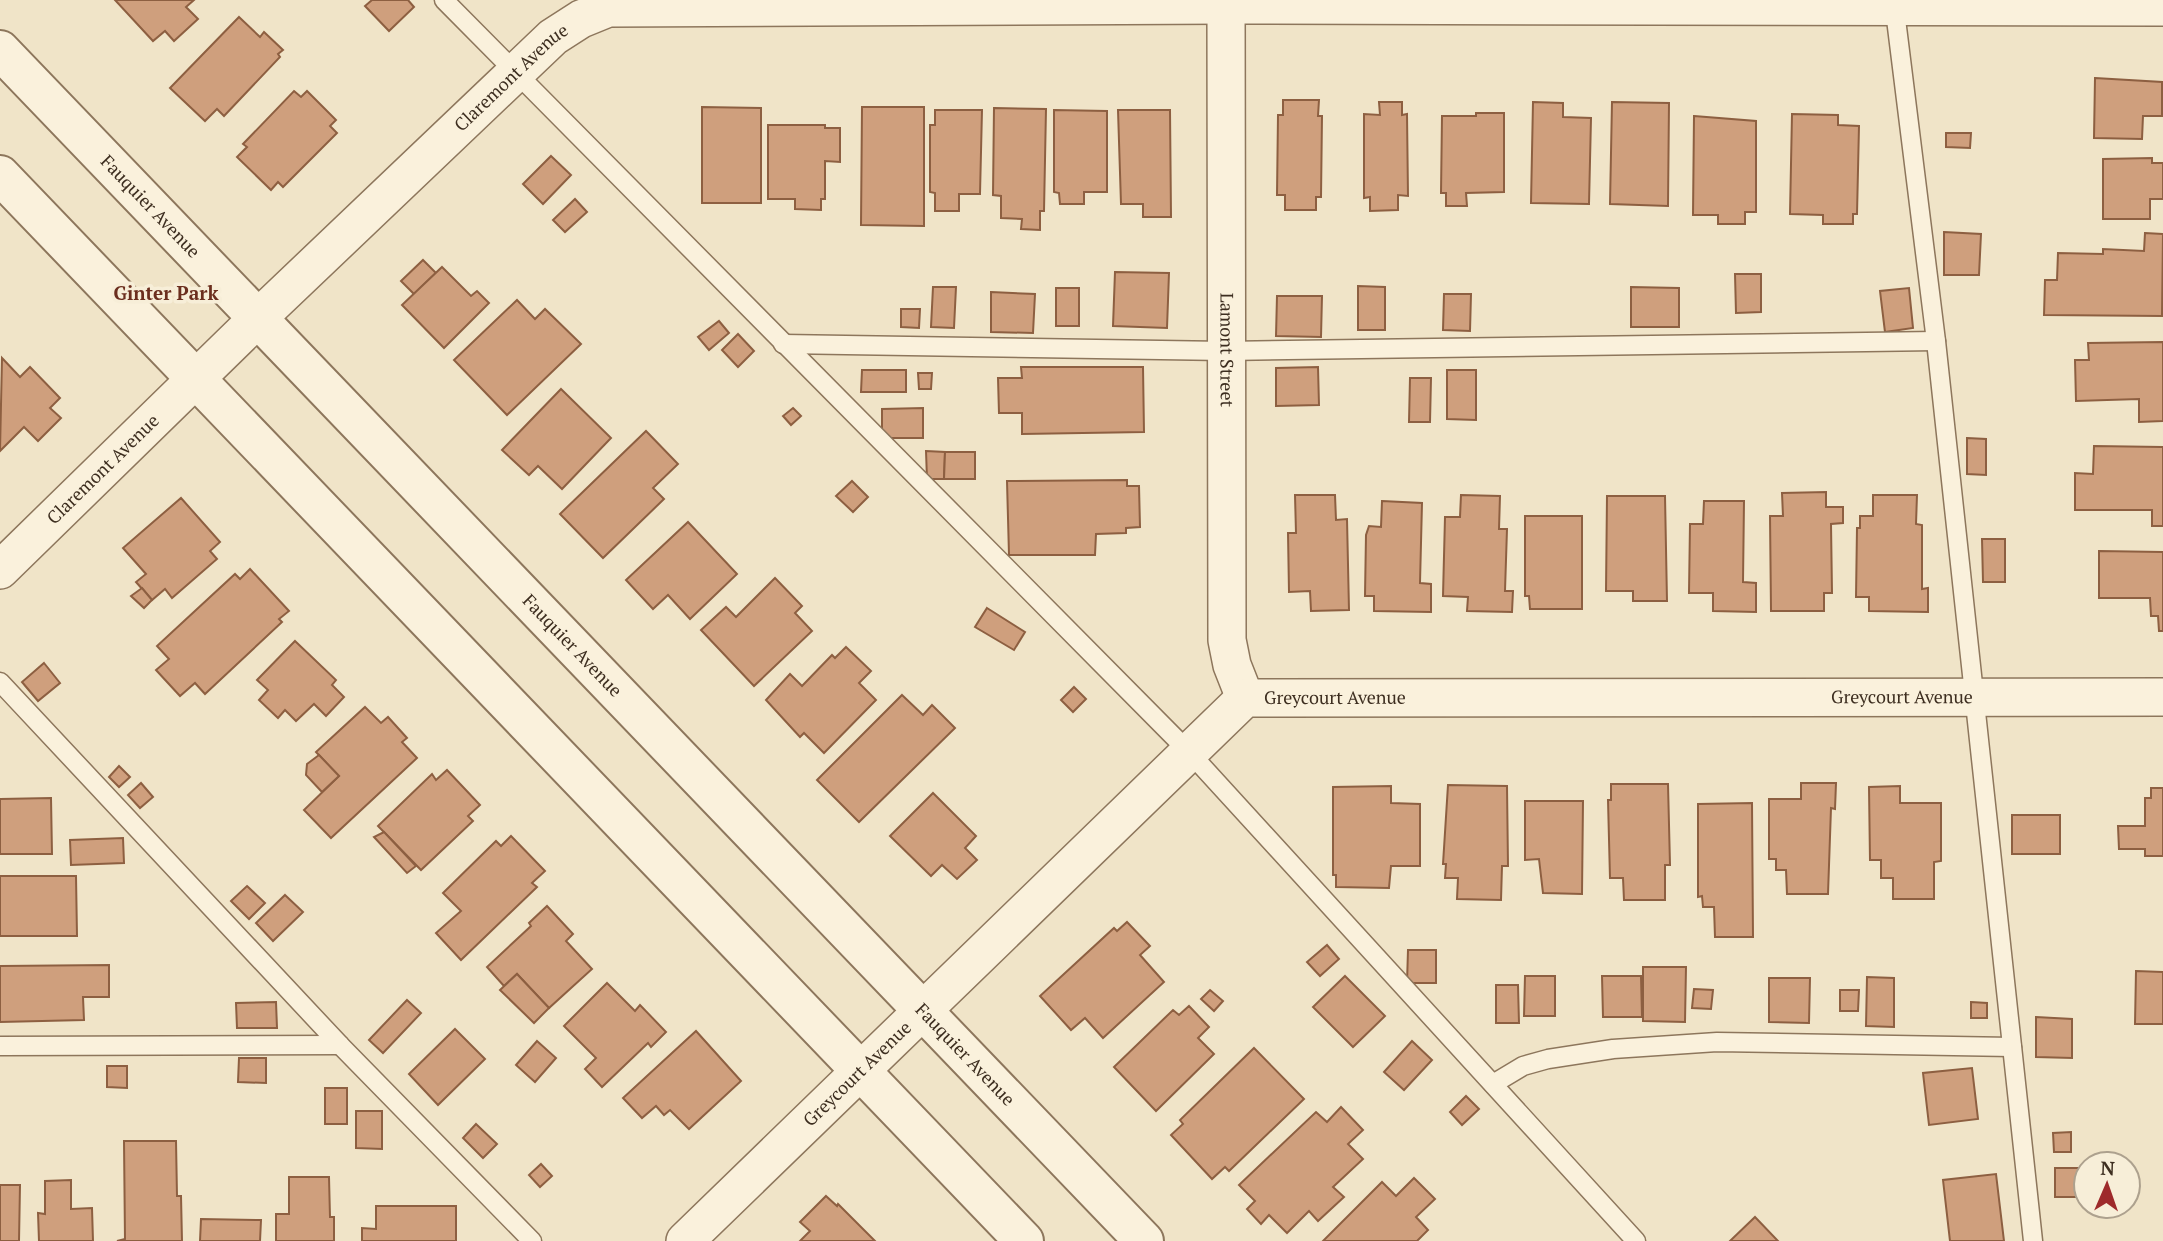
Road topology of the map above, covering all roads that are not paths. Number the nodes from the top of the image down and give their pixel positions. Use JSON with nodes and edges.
{"nodes":[{"id":1,"x":444,"y":0,"type":"edge"},
{"id":2,"x":1226,"y":3,"type":"edge"},
{"id":3,"x":1894,"y":4,"type":"edge"},
{"id":4,"x":2163,"y":7,"type":"edge"},
{"id":5,"x":0,"y":50,"type":"edge"},
{"id":6,"x":515,"y":75,"type":"junction"},
{"id":7,"x":0,"y":175,"type":"edge"},
{"id":8,"x":258,"y":318,"type":"junction"},
{"id":9,"x":1936,"y":341,"type":"junction"},
{"id":10,"x":783,"y":344,"type":"junction"},
{"id":11,"x":1225,"y":351,"type":"junction"},
{"id":12,"x":196,"y":380,"type":"junction"},
{"id":13,"x":0,"y":570,"type":"edge"},
{"id":14,"x":0,"y":682,"type":"edge"},
{"id":15,"x":2163,"y":697,"type":"edge"},
{"id":16,"x":1245,"y":698,"type":"junction"},
{"id":17,"x":1974,"y":698,"type":"junction"},
{"id":18,"x":1190,"y":752,"type":"junction"},
{"id":19,"x":924,"y":1011,"type":"junction"},
{"id":20,"x":340,"y":1045,"type":"junction"},
{"id":21,"x":0,"y":1046,"type":"edge"},
{"id":22,"x":2012,"y":1047,"type":"junction"},
{"id":23,"x":860,"y":1072,"type":"junction"},
{"id":24,"x":1493,"y":1084,"type":"junction"},
{"id":25,"x":532,"y":1241,"type":"edge"},
{"id":26,"x":685,"y":1241,"type":"edge"},
{"id":27,"x":1024,"y":1241,"type":"edge"},
{"id":28,"x":1144,"y":1241,"type":"edge"},
{"id":29,"x":1636,"y":1241,"type":"edge"},
{"id":30,"x":2033,"y":1241,"type":"edge"}],
"edges":[{"from":1,"to":6,"type":"lane"},
{"from":2,"to":3,"type":"street","name":"Claremont Avenue"},
{"from":2,"to":6,"type":"street","name":"Claremont Avenue"},
{"from":2,"to":11,"type":"street","name":"Lamont Street"},
{"from":3,"to":4,"type":"street","name":"Claremont Avenue"},
{"from":3,"to":9,"type":"lane"},
{"from":5,"to":8,"type":"street","name":"Fauquier Avenue"},
{"from":6,"to":8,"type":"street","name":"Claremont Avenue"},
{"from":6,"to":10,"type":"lane"},
{"from":7,"to":12,"type":"street"},
{"from":8,"to":12,"type":"street","name":"Claremont Avenue"},
{"from":8,"to":19,"type":"street","name":"Fauquier Avenue"},
{"from":9,"to":11,"type":"lane"},
{"from":9,"to":17,"type":"lane"},
{"from":10,"to":11,"type":"lane"},
{"from":10,"to":18,"type":"lane"},
{"from":11,"to":16,"type":"street","name":"Lamont Street"},
{"from":12,"to":13,"type":"street","name":"Claremont Avenue"},
{"from":12,"to":23,"type":"street"},
{"from":14,"to":20,"type":"lane"},
{"from":15,"to":17,"type":"street","name":"Greycourt Avenue"},
{"from":16,"to":17,"type":"street","name":"Greycourt Avenue"},
{"from":16,"to":18,"type":"street","name":"Greycourt Avenue"},
{"from":17,"to":22,"type":"lane"},
{"from":18,"to":19,"type":"street","name":"Greycourt Avenue"},
{"from":18,"to":24,"type":"lane"},
{"from":19,"to":23,"type":"street","name":"Greycourt Avenue"},
{"from":19,"to":28,"type":"street","name":"Fauquier Avenue"},
{"from":20,"to":21,"type":"lane"},
{"from":20,"to":25,"type":"lane"},
{"from":22,"to":24,"type":"lane"},
{"from":22,"to":30,"type":"lane"},
{"from":23,"to":26,"type":"street","name":"Greycourt Avenue"},
{"from":23,"to":27,"type":"street"},
{"from":24,"to":29,"type":"lane"}]}
